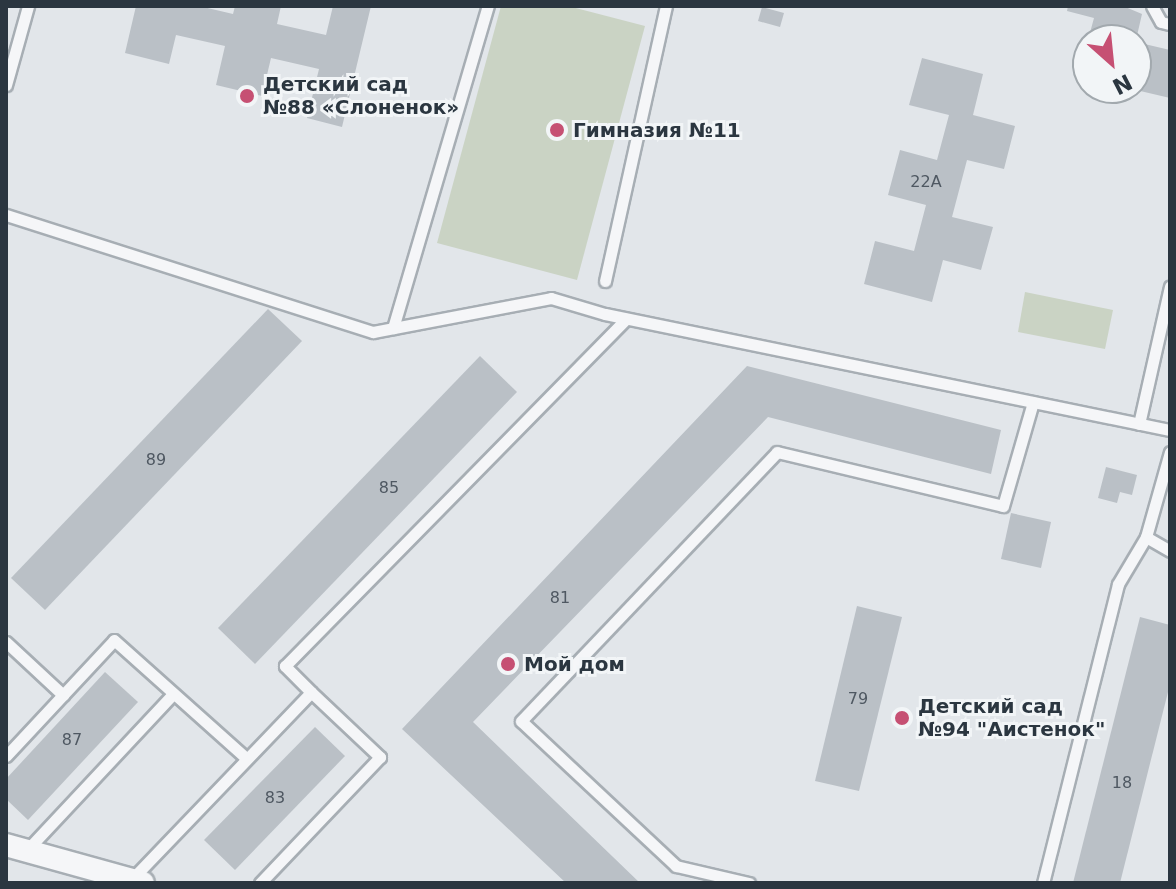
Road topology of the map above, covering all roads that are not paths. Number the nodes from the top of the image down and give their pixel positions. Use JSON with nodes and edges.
{"nodes":[{"id":1,"x":28,"y":6,"type":"edge"},
{"id":2,"x":488,"y":6,"type":"edge"},
{"id":3,"x":666,"y":6,"type":"edge"},
{"id":4,"x":1152,"y":6,"type":"edge"},
{"id":5,"x":1170,"y":24,"type":"edge"},
{"id":6,"x":6,"y":85,"type":"edge"},
{"id":7,"x":6,"y":215,"type":"edge"},
{"id":8,"x":605,"y":281,"type":"dead end"},
{"id":9,"x":1170,"y":286,"type":"edge"},
{"id":10,"x":626,"y":319,"type":"junction"},
{"id":11,"x":393,"y":328,"type":"junction"},
{"id":12,"x":1033,"y":402,"type":"junction"},
{"id":13,"x":1139,"y":424,"type":"junction"},
{"id":14,"x":1170,"y":430,"type":"edge"},
{"id":15,"x":1170,"y":452,"type":"edge"},
{"id":16,"x":1146,"y":537,"type":"junction"},
{"id":17,"x":1170,"y":551,"type":"edge"},
{"id":18,"x":6,"y":642,"type":"edge"},
{"id":19,"x":311,"y":692,"type":"junction"},
{"id":20,"x":173,"y":694,"type":"junction"},
{"id":21,"x":63,"y":695,"type":"junction"},
{"id":22,"x":6,"y":756,"type":"edge"},
{"id":23,"x":247,"y":759,"type":"junction"},
{"id":24,"x":16,"y":848,"type":"edge"},
{"id":25,"x":137,"y":882,"type":"edge"},
{"id":26,"x":260,"y":883,"type":"edge"},
{"id":27,"x":749,"y":883,"type":"edge"},
{"id":28,"x":1043,"y":883,"type":"edge"}],
"edges":[{"from":1,"to":6,"type":"lane"},
{"from":2,"to":11,"type":"lane"},
{"from":3,"to":8,"type":"lane"},
{"from":4,"to":5,"type":"lane"},
{"from":7,"to":11,"type":"lane"},
{"from":9,"to":13,"type":"lane"},
{"from":10,"to":11,"type":"lane"},
{"from":10,"to":12,"type":"lane"},
{"from":10,"to":19,"type":"lane"},
{"from":12,"to":13,"type":"lane"},
{"from":12,"to":27,"type":"lane"},
{"from":13,"to":14,"type":"lane"},
{"from":15,"to":16,"type":"lane"},
{"from":16,"to":17,"type":"lane"},
{"from":16,"to":28,"type":"lane"},
{"from":18,"to":21,"type":"lane"},
{"from":19,"to":23,"type":"lane"},
{"from":19,"to":26,"type":"lane"},
{"from":20,"to":21,"type":"lane"},
{"from":20,"to":23,"type":"lane"},
{"from":20,"to":24,"type":"lane"},
{"from":21,"to":22,"type":"lane"},
{"from":23,"to":25,"type":"lane"},
{"from":24,"to":25,"type":"street"}]}
